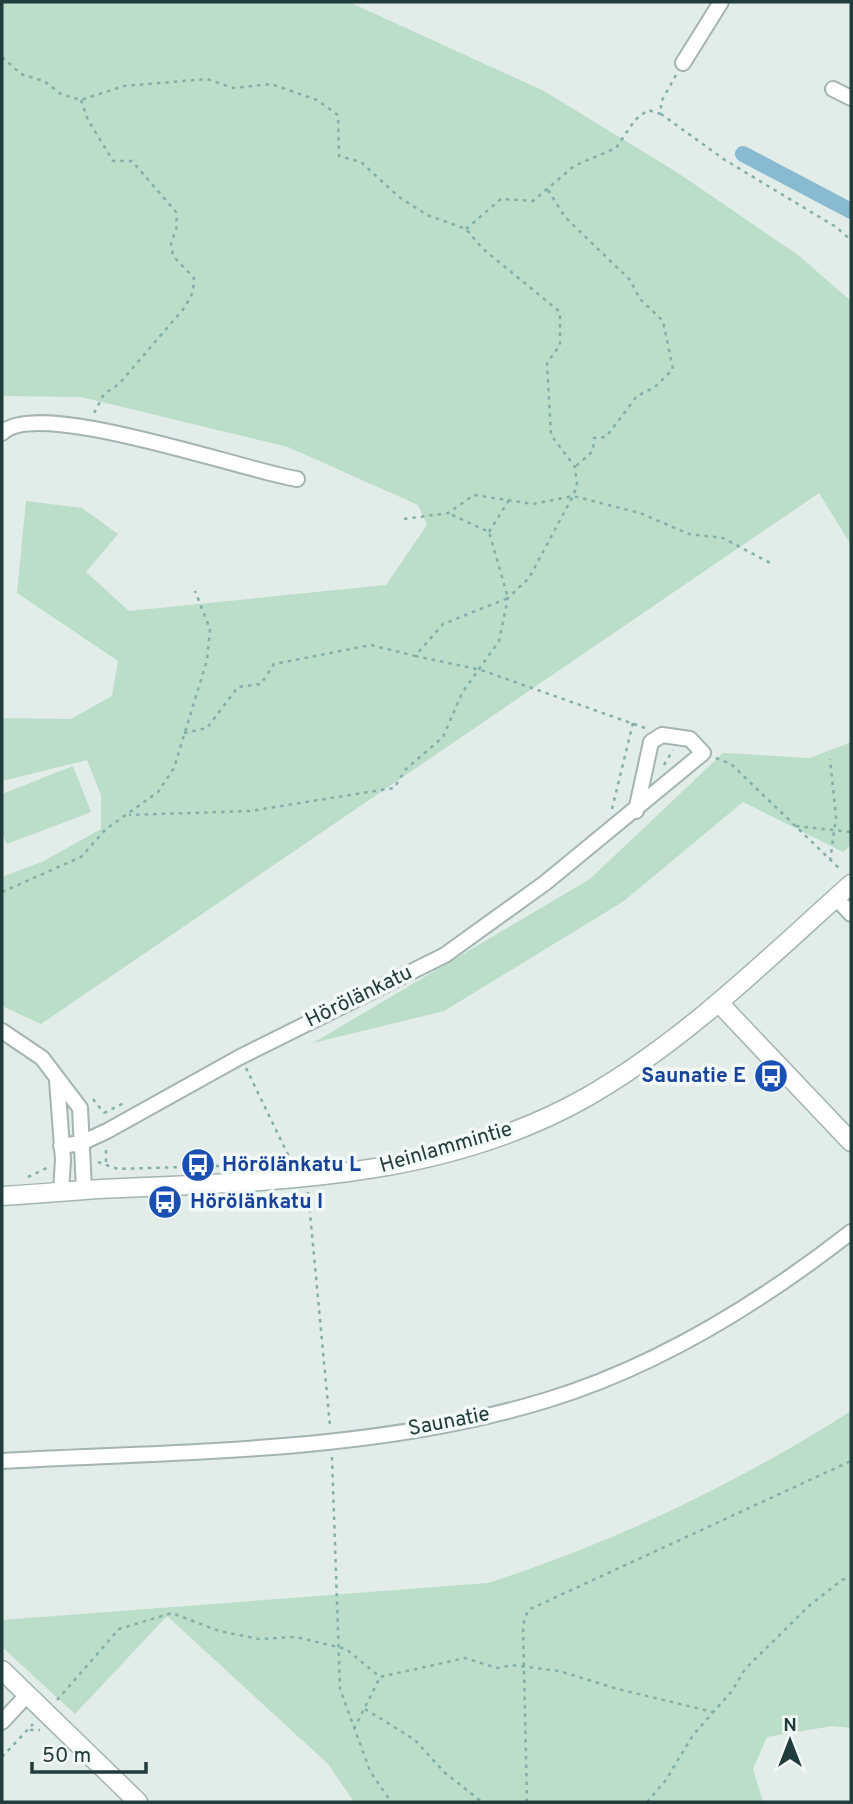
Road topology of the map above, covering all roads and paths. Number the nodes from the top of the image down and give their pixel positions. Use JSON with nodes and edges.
{"nodes":[{"id":1,"x":721,"y":2,"type":"edge"},
{"id":2,"x":2,"y":57,"type":"edge"},
{"id":3,"x":683,"y":63,"type":"joint"},
{"id":4,"x":833,"y":89,"type":"dead end"},
{"id":5,"x":851,"y":98,"type":"edge"},
{"id":6,"x":81,"y":100,"type":"junction"},
{"id":7,"x":661,"y":114,"type":"junction"},
{"id":8,"x":548,"y":190,"type":"junction"},
{"id":9,"x":466,"y":229,"type":"junction"},
{"id":10,"x":851,"y":240,"type":"edge"},
{"id":11,"x":91,"y":427,"type":"junction"},
{"id":12,"x":2,"y":433,"type":"edge"},
{"id":13,"x":575,"y":467,"type":"junction"},
{"id":14,"x":297,"y":479,"type":"dead end"},
{"id":15,"x":573,"y":496,"type":"junction"},
{"id":16,"x":509,"y":500,"type":"junction"},
{"id":17,"x":448,"y":513,"type":"junction"},
{"id":18,"x":404,"y":519,"type":"dead end"},
{"id":19,"x":489,"y":532,"type":"junction"},
{"id":20,"x":774,"y":565,"type":"dead end"},
{"id":21,"x":195,"y":591,"type":"dead end"},
{"id":22,"x":508,"y":598,"type":"junction"},
{"id":23,"x":415,"y":656,"type":"junction"},
{"id":24,"x":481,"y":670,"type":"junction"},
{"id":25,"x":633,"y":723,"type":"junction"},
{"id":26,"x":184,"y":733,"type":"junction"},
{"id":27,"x":662,"y":734,"type":"junction"},
{"id":28,"x":681,"y":737,"type":"junction"},
{"id":29,"x":703,"y":753,"type":"junction"},
{"id":30,"x":830,"y":759,"type":"dead end"},
{"id":31,"x":660,"y":772,"type":"dead end"},
{"id":32,"x":620,"y":810,"type":"dead end"},
{"id":33,"x":636,"y":811,"type":"junction"},
{"id":34,"x":129,"y":815,"type":"junction"},
{"id":35,"x":796,"y":826,"type":"junction"},
{"id":36,"x":834,"y":832,"type":"junction"},
{"id":37,"x":851,"y":832,"type":"edge"},
{"id":38,"x":830,"y":861,"type":"junction"},
{"id":39,"x":840,"y":887,"type":"edge"},
{"id":40,"x":2,"y":892,"type":"edge"},
{"id":41,"x":851,"y":914,"type":"edge"},
{"id":42,"x":719,"y":1003,"type":"junction"},
{"id":43,"x":2,"y":1031,"type":"edge"},
{"id":44,"x":240,"y":1057,"type":"junction"},
{"id":45,"x":57,"y":1075,"type":"junction"},
{"id":46,"x":128,"y":1101,"type":"dead end"},
{"id":47,"x":104,"y":1113,"type":"dead end"},
{"id":48,"x":851,"y":1142,"type":"edge"},
{"id":49,"x":81,"y":1143,"type":"junction"},
{"id":50,"x":57,"y":1152,"type":"junction"},
{"id":51,"x":229,"y":1167,"type":"dead end"},
{"id":52,"x":286,"y":1168,"type":"dead end"},
{"id":53,"x":118,"y":1169,"type":"dead end"},
{"id":54,"x":21,"y":1179,"type":"dead end"},
{"id":55,"x":84,"y":1189,"type":"junction"},
{"id":56,"x":61,"y":1191,"type":"junction"},
{"id":57,"x":308,"y":1192,"type":"dead end"},
{"id":58,"x":2,"y":1196,"type":"edge"},
{"id":59,"x":851,"y":1232,"type":"edge"},
{"id":60,"x":331,"y":1441,"type":"junction"},
{"id":61,"x":2,"y":1461,"type":"edge"},
{"id":62,"x":851,"y":1461,"type":"edge"},
{"id":63,"x":851,"y":1577,"type":"edge"},
{"id":64,"x":338,"y":1647,"type":"junction"},
{"id":65,"x":524,"y":1668,"type":"junction"},
{"id":66,"x":2,"y":1670,"type":"edge"},
{"id":67,"x":380,"y":1677,"type":"junction"},
{"id":68,"x":27,"y":1695,"type":"junction"},
{"id":69,"x":48,"y":1706,"type":"junction"},
{"id":70,"x":365,"y":1709,"type":"junction"},
{"id":71,"x":712,"y":1712,"type":"junction"},
{"id":72,"x":2,"y":1722,"type":"edge"},
{"id":73,"x":354,"y":1729,"type":"junction"},
{"id":74,"x":2,"y":1757,"type":"edge"},
{"id":75,"x":138,"y":1802,"type":"edge"},
{"id":76,"x":391,"y":1802,"type":"edge"},
{"id":77,"x":482,"y":1802,"type":"edge"},
{"id":78,"x":527,"y":1802,"type":"edge"},
{"id":79,"x":647,"y":1802,"type":"edge"}],
"edges":[{"from":1,"to":3,"type":"street"},
{"from":2,"to":6,"type":"path"},
{"from":3,"to":7,"type":"path"},
{"from":4,"to":5,"type":"street"},
{"from":6,"to":9,"type":"path"},
{"from":6,"to":11,"type":"path"},
{"from":7,"to":8,"type":"path"},
{"from":7,"to":10,"type":"path"},
{"from":8,"to":9,"type":"path"},
{"from":8,"to":13,"type":"path"},
{"from":9,"to":13,"type":"path"},
{"from":11,"to":12,"type":"street"},
{"from":11,"to":14,"type":"street"},
{"from":13,"to":15,"type":"path"},
{"from":15,"to":16,"type":"path"},
{"from":15,"to":20,"type":"path"},
{"from":15,"to":22,"type":"path"},
{"from":16,"to":17,"type":"path"},
{"from":16,"to":19,"type":"path"},
{"from":17,"to":18,"type":"path"},
{"from":17,"to":19,"type":"path"},
{"from":19,"to":22,"type":"path"},
{"from":21,"to":26,"type":"path"},
{"from":22,"to":23,"type":"path"},
{"from":22,"to":24,"type":"path"},
{"from":23,"to":24,"type":"path"},
{"from":23,"to":26,"type":"path"},
{"from":24,"to":25,"type":"path"},
{"from":24,"to":34,"type":"path"},
{"from":25,"to":27,"type":"path"},
{"from":25,"to":32,"type":"path"},
{"from":26,"to":34,"type":"path"},
{"from":27,"to":28,"type":"street"},
{"from":27,"to":33,"type":"street"},
{"from":28,"to":29,"type":"street"},
{"from":28,"to":31,"type":"path"},
{"from":29,"to":33,"type":"street","name":"Hörölänkatu"},
{"from":29,"to":35,"type":"path"},
{"from":30,"to":36,"type":"path"},
{"from":33,"to":44,"type":"street","name":"Hörölänkatu"},
{"from":34,"to":40,"type":"path"},
{"from":35,"to":36,"type":"path"},
{"from":35,"to":38,"type":"path"},
{"from":36,"to":37,"type":"path"},
{"from":36,"to":38,"type":"path"},
{"from":38,"to":39,"type":"path"},
{"from":39,"to":41,"type":"street"},
{"from":39,"to":42,"type":"street","name":"Heinlammintie"},
{"from":42,"to":48,"type":"street"},
{"from":42,"to":55,"type":"street","name":"Heinlammintie"},
{"from":43,"to":45,"type":"street"},
{"from":44,"to":49,"type":"street","name":"Hörölänkatu"},
{"from":44,"to":52,"type":"path"},
{"from":45,"to":49,"type":"street"},
{"from":45,"to":50,"type":"street"},
{"from":46,"to":47,"type":"path"},
{"from":49,"to":50,"type":"street","name":"Hörölänkatu"},
{"from":49,"to":55,"type":"street"},
{"from":50,"to":54,"type":"path"},
{"from":50,"to":56,"type":"street"},
{"from":51,"to":53,"type":"path"},
{"from":55,"to":56,"type":"street","name":"Heinlammintie"},
{"from":56,"to":58,"type":"street","name":"Heinlammintie"},
{"from":57,"to":60,"type":"path"},
{"from":59,"to":60,"type":"street","name":"Saunatie"},
{"from":60,"to":61,"type":"street","name":"Saunatie"},
{"from":60,"to":64,"type":"path"},
{"from":62,"to":65,"type":"path"},
{"from":63,"to":71,"type":"path"},
{"from":64,"to":67,"type":"path"},
{"from":64,"to":69,"type":"path"},
{"from":64,"to":73,"type":"path"},
{"from":65,"to":67,"type":"path"},
{"from":65,"to":71,"type":"path"},
{"from":65,"to":78,"type":"path"},
{"from":66,"to":68,"type":"street"},
{"from":67,"to":70,"type":"path"},
{"from":68,"to":69,"type":"street"},
{"from":68,"to":72,"type":"street"},
{"from":69,"to":74,"type":"path"},
{"from":69,"to":75,"type":"street"},
{"from":70,"to":73,"type":"path"},
{"from":70,"to":77,"type":"path"},
{"from":71,"to":79,"type":"path"},
{"from":73,"to":76,"type":"path"}]}
